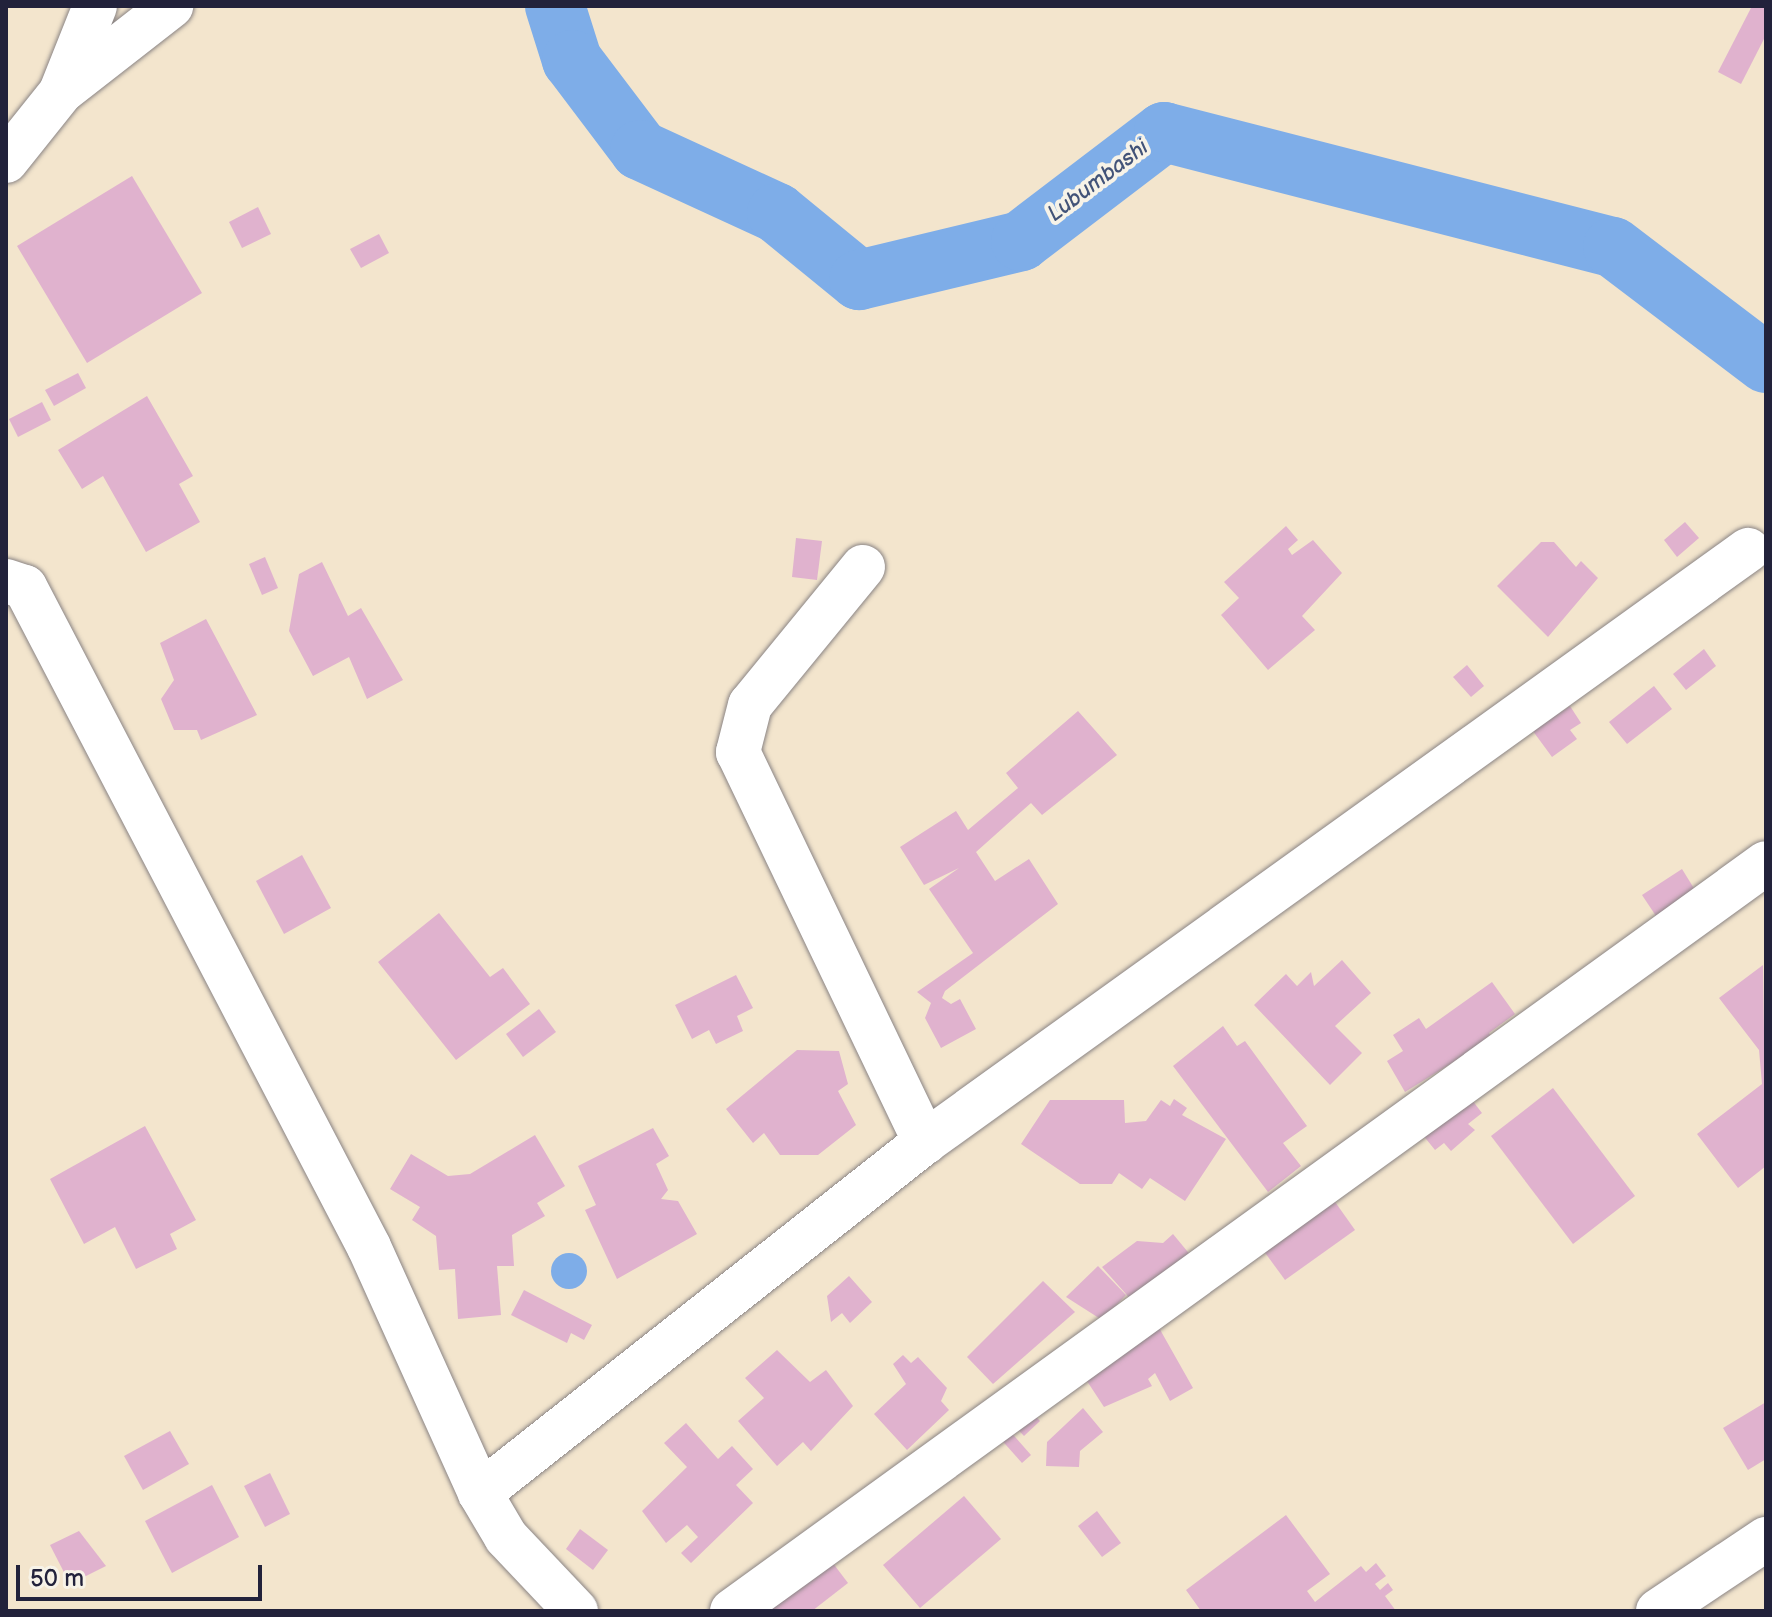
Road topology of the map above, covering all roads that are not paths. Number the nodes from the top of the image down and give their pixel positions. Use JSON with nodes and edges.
{"nodes":[{"id":1,"x":95,"y":6,"type":"edge"},
{"id":2,"x":171,"y":6,"type":"edge"},
{"id":3,"x":61,"y":92,"type":"junction"},
{"id":4,"x":6,"y":161,"type":"edge"},
{"id":5,"x":1748,"y":550,"type":"dead end"},
{"id":6,"x":863,"y":567,"type":"dead end"},
{"id":7,"x":12,"y":582,"type":"edge"},
{"id":8,"x":1766,"y":863,"type":"edge"},
{"id":9,"x":925,"y":1142,"type":"junction"},
{"id":10,"x":480,"y":1493,"type":"junction"},
{"id":11,"x":1766,"y":1539,"type":"edge"},
{"id":12,"x":576,"y":1611,"type":"edge"},
{"id":13,"x":732,"y":1611,"type":"edge"},
{"id":14,"x":1658,"y":1611,"type":"edge"}],
"edges":[{"from":1,"to":3,"type":"street"},
{"from":2,"to":3,"type":"street"},
{"from":3,"to":4,"type":"street"},
{"from":5,"to":9,"type":"street"},
{"from":6,"to":9,"type":"street"},
{"from":7,"to":10,"type":"street"},
{"from":8,"to":13,"type":"street"},
{"from":9,"to":10,"type":"street"},
{"from":10,"to":12,"type":"street"},
{"from":11,"to":14,"type":"street"}]}
